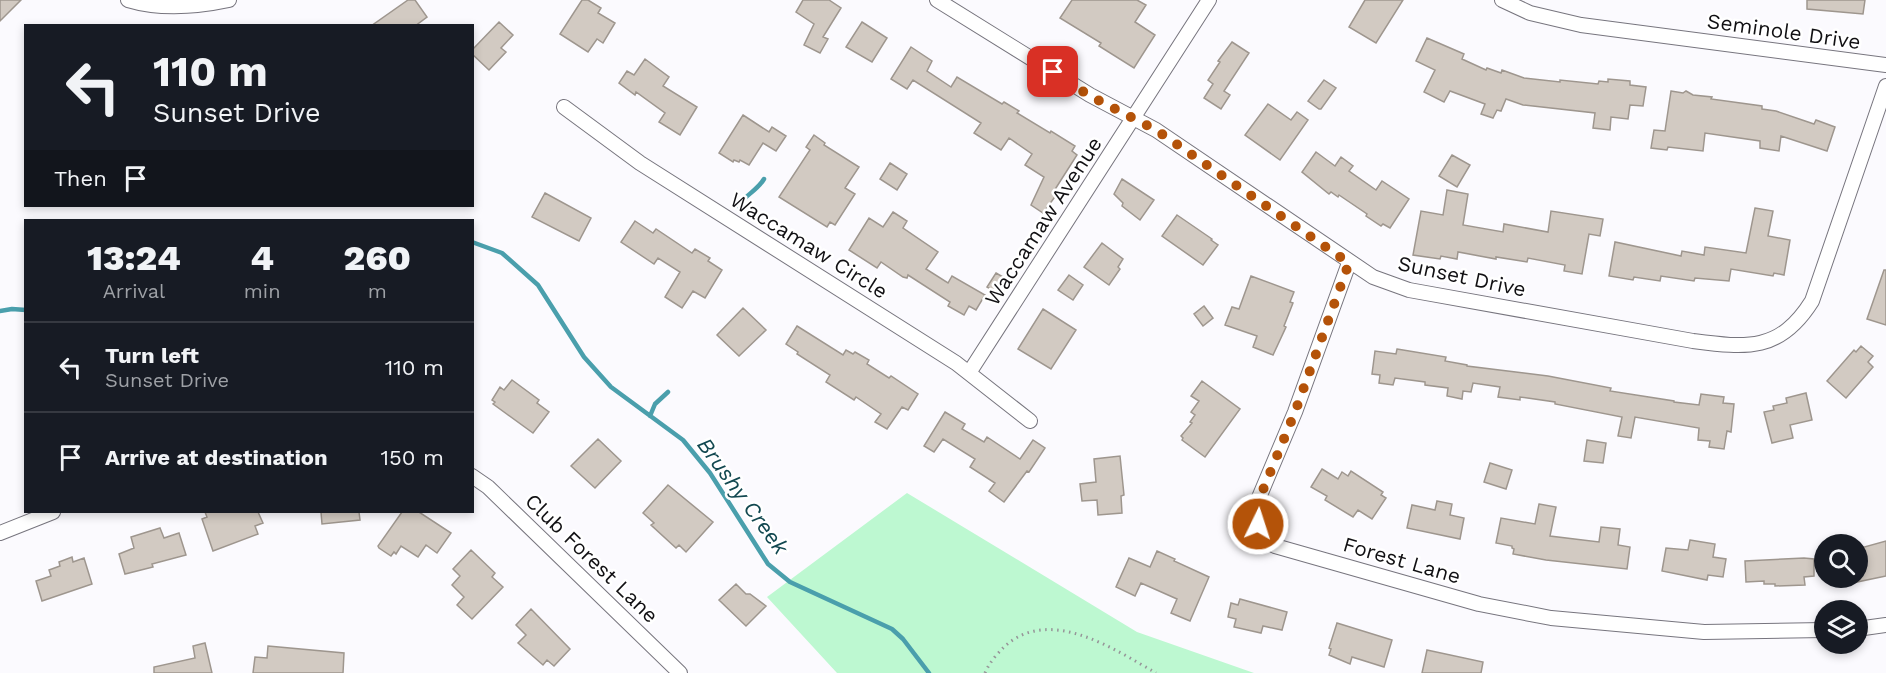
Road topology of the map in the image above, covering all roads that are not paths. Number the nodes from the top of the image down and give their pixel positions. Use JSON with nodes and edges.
{"nodes":[{"id":1,"x":128,"y":0,"type":"edge"},
{"id":2,"x":229,"y":0,"type":"edge"},
{"id":3,"x":938,"y":0,"type":"edge"},
{"id":4,"x":1209,"y":0,"type":"edge"},
{"id":5,"x":1502,"y":0,"type":"edge"},
{"id":6,"x":1886,"y":65,"type":"edge"},
{"id":7,"x":1886,"y":86,"type":"edge"},
{"id":8,"x":564,"y":107,"type":"dead end"},
{"id":9,"x":1133,"y":119,"type":"junction"},
{"id":10,"x":1349,"y":263,"type":"junction"},
{"id":11,"x":969,"y":373,"type":"junction"},
{"id":12,"x":1030,"y":421,"type":"dead end"},
{"id":13,"x":474,"y":477,"type":"edge"},
{"id":14,"x":50,"y":513,"type":"edge"},
{"id":15,"x":0,"y":533,"type":"edge"},
{"id":16,"x":1886,"y":625,"type":"edge"},
{"id":17,"x":1868,"y":627,"type":"edge"},
{"id":18,"x":1814,"y":630,"type":"edge"},
{"id":19,"x":680,"y":673,"type":"edge"}],
"edges":[{"from":1,"to":2,"type":"street"},
{"from":3,"to":9,"type":"street","name":"Sunset Drive"},
{"from":4,"to":9,"type":"street","name":"Waccamaw Avenue"},
{"from":5,"to":6,"type":"street","name":"Seminole Drive"},
{"from":7,"to":10,"type":"street","name":"Sunset Drive"},
{"from":8,"to":11,"type":"street","name":"Waccamaw Circle"},
{"from":9,"to":10,"type":"street","name":"Sunset Drive"},
{"from":9,"to":11,"type":"street","name":"Waccamaw Avenue"},
{"from":10,"to":18,"type":"street","name":"Forest Lane"},
{"from":11,"to":12,"type":"street","name":"Waccamaw Circle"},
{"from":13,"to":19,"type":"street","name":"Club Forest Lane"},
{"from":14,"to":15,"type":"street"},
{"from":16,"to":17,"type":"street"}]}
